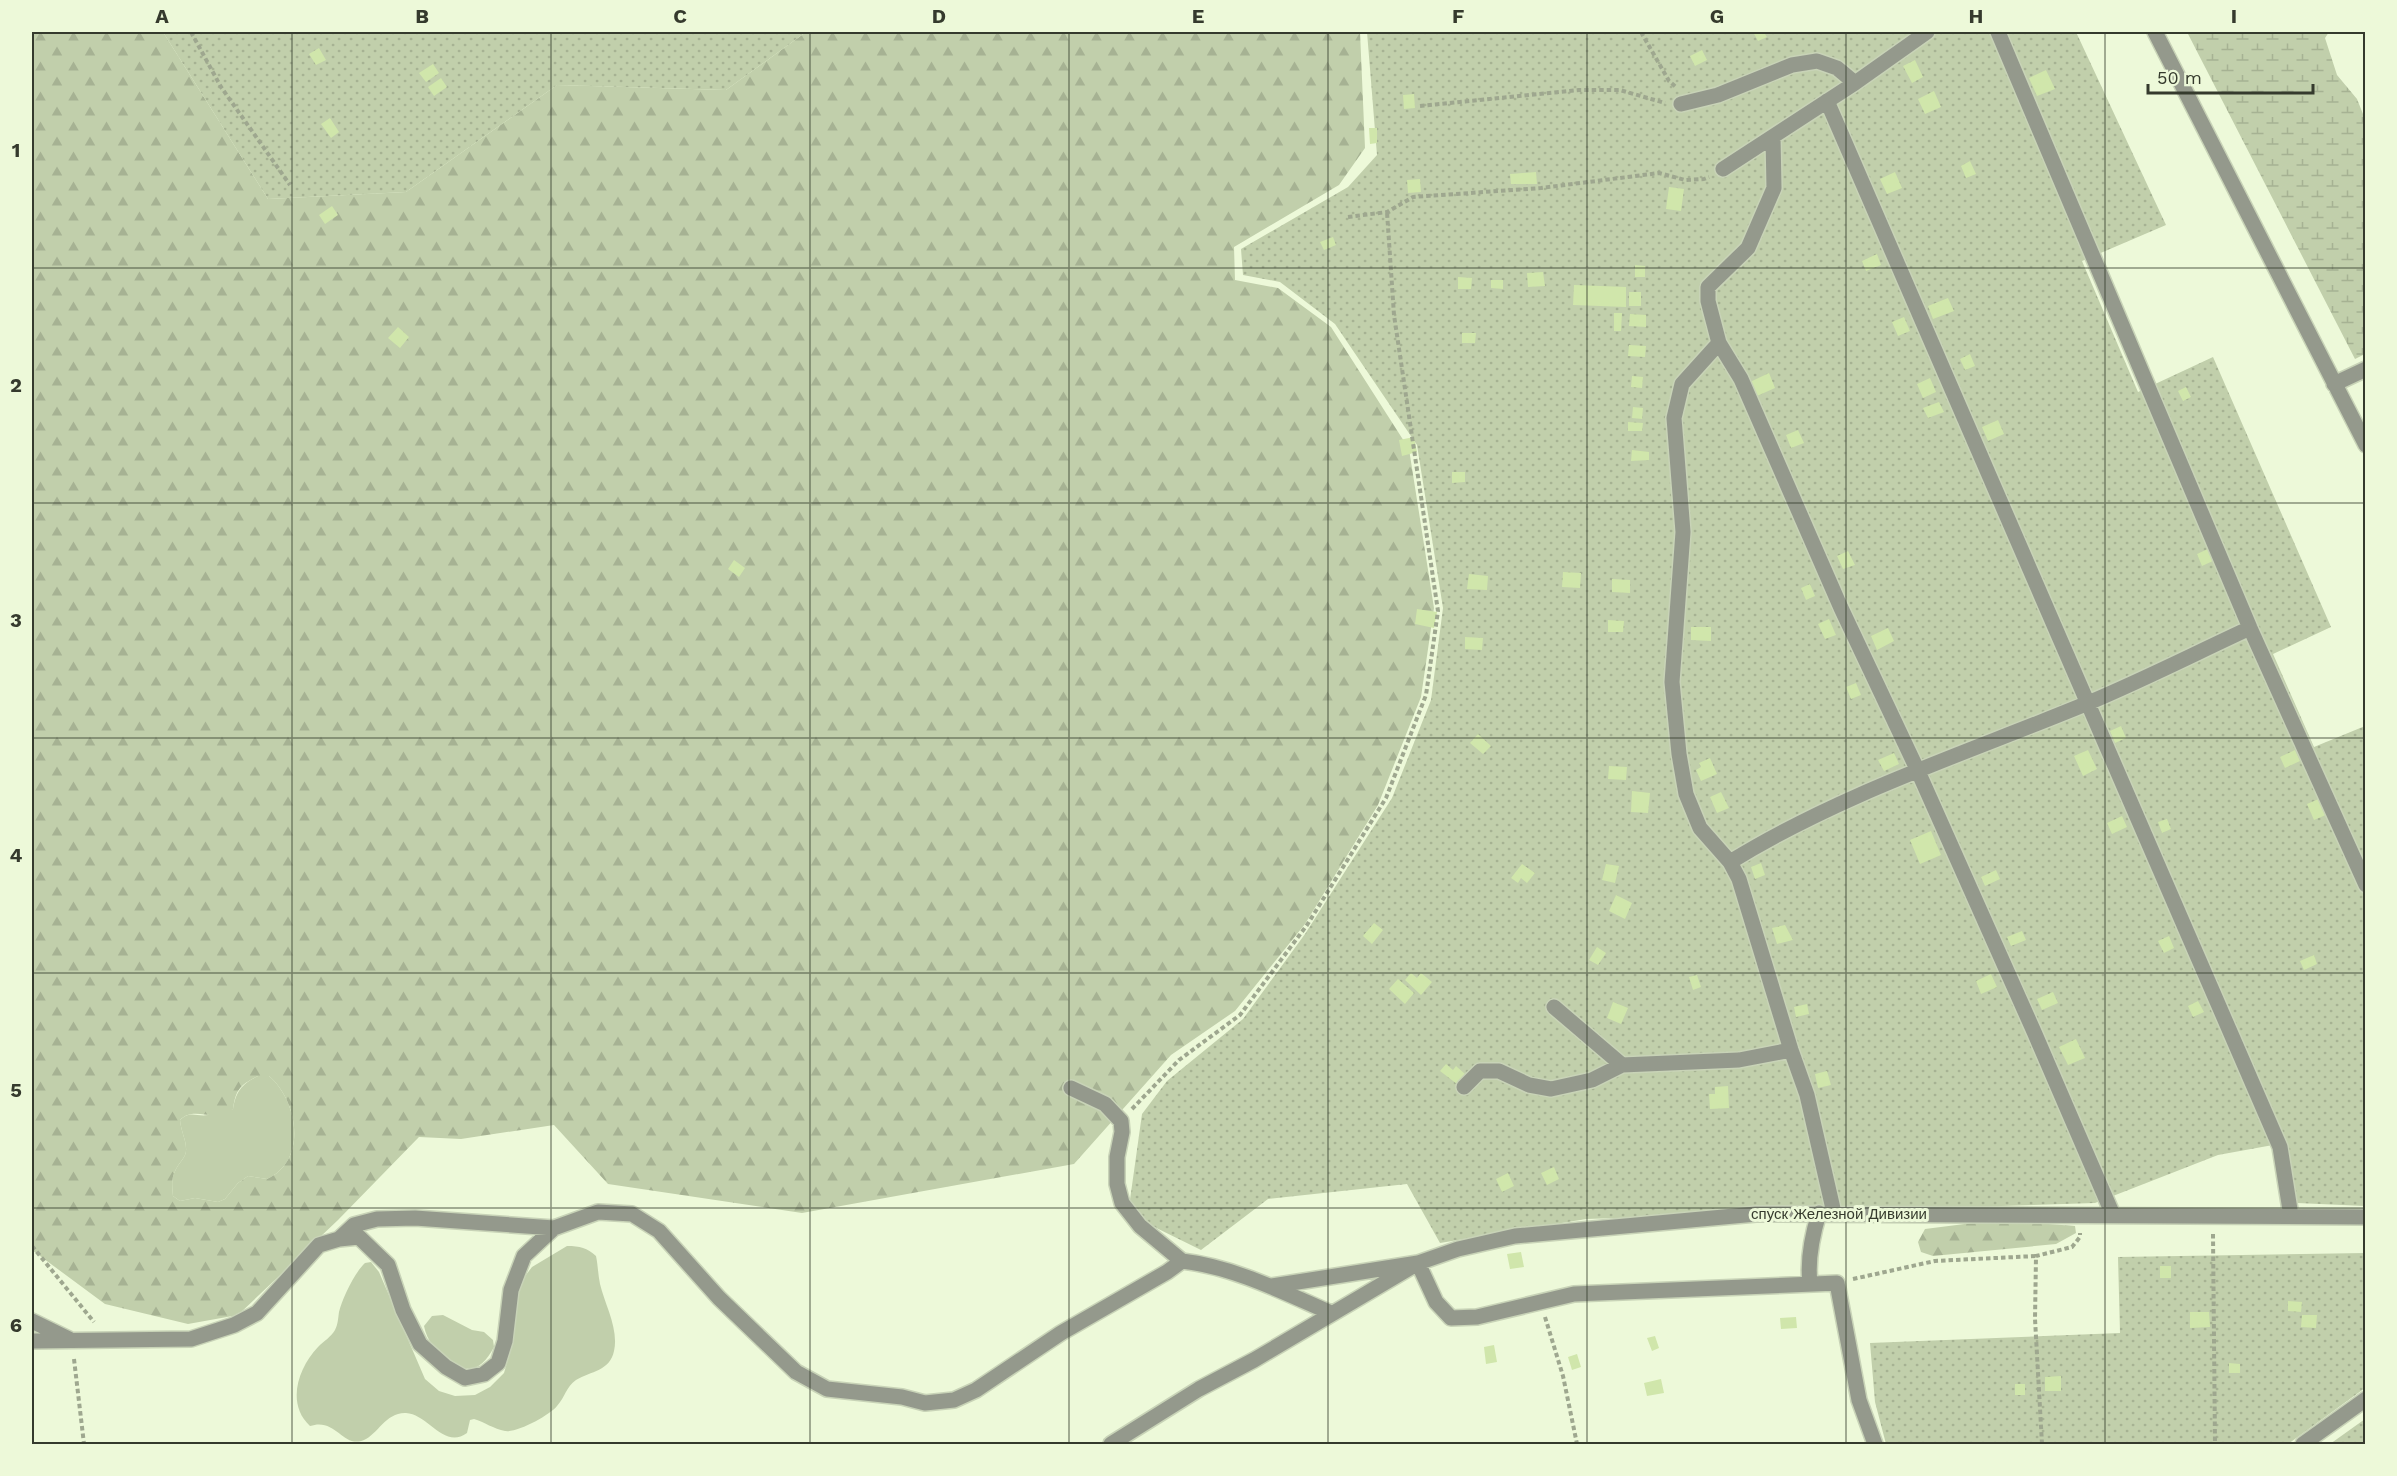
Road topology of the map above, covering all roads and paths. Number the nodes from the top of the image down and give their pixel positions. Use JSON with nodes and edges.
{"nodes":[{"id":1,"x":191,"y":32,"type":"edge"},
{"id":2,"x":1641,"y":32,"type":"edge"},
{"id":3,"x":1927,"y":32,"type":"edge"},
{"id":4,"x":1998,"y":32,"type":"edge"},
{"id":5,"x":2155,"y":32,"type":"edge"},
{"id":6,"x":1856,"y":83,"type":"junction"},
{"id":7,"x":1827,"y":101,"type":"junction"},
{"id":8,"x":1688,"y":102,"type":"junction"},
{"id":9,"x":1420,"y":106,"type":"dead end"},
{"id":10,"x":1773,"y":137,"type":"junction"},
{"id":11,"x":1723,"y":169,"type":"joint"},
{"id":12,"x":290,"y":185,"type":"dead end"},
{"id":13,"x":1387,"y":212,"type":"junction"},
{"id":14,"x":1348,"y":217,"type":"dead end"},
{"id":15,"x":1719,"y":343,"type":"junction"},
{"id":16,"x":2366,"y":369,"type":"edge"},
{"id":17,"x":2334,"y":384,"type":"junction"},
{"id":18,"x":2366,"y":445,"type":"edge"},
{"id":19,"x":2250,"y":628,"type":"junction"},
{"id":20,"x":2089,"y":702,"type":"junction"},
{"id":21,"x":1917,"y":769,"type":"junction"},
{"id":22,"x":1730,"y":862,"type":"junction"},
{"id":23,"x":2366,"y":885,"type":"edge"},
{"id":24,"x":1554,"y":1007,"type":"dead end"},
{"id":25,"x":1791,"y":1050,"type":"junction"},
{"id":26,"x":1622,"y":1065,"type":"junction"},
{"id":27,"x":1071,"y":1088,"type":"dead end"},
{"id":28,"x":1464,"y":1088,"type":"dead end"},
{"id":29,"x":1121,"y":1121,"type":"junction"},
{"id":30,"x":1826,"y":1213,"type":"junction"},
{"id":31,"x":2079,"y":1215,"type":"junction"},
{"id":32,"x":2113,"y":1215,"type":"junction"},
{"id":33,"x":2212,"y":1215,"type":"junction"},
{"id":34,"x":2291,"y":1216,"type":"junction"},
{"id":35,"x":2366,"y":1217,"type":"edge"},
{"id":36,"x":554,"y":1228,"type":"junction"},
{"id":37,"x":339,"y":1239,"type":"junction"},
{"id":38,"x":32,"y":1246,"type":"edge"},
{"id":39,"x":2036,"y":1256,"type":"junction"},
{"id":40,"x":1182,"y":1261,"type":"junction"},
{"id":41,"x":1418,"y":1263,"type":"junction"},
{"id":42,"x":1810,"y":1283,"type":"junction"},
{"id":43,"x":1837,"y":1283,"type":"junction"},
{"id":44,"x":1270,"y":1286,"type":"junction"},
{"id":45,"x":1540,"y":1302,"type":"junction"},
{"id":46,"x":1331,"y":1314,"type":"junction"},
{"id":47,"x":32,"y":1321,"type":"edge"},
{"id":48,"x":71,"y":1340,"type":"junction"},
{"id":49,"x":32,"y":1341,"type":"edge"},
{"id":50,"x":109,"y":1341,"type":"junction"},
{"id":51,"x":2366,"y":1399,"type":"edge"},
{"id":52,"x":84,"y":1444,"type":"edge"},
{"id":53,"x":1111,"y":1444,"type":"edge"},
{"id":54,"x":1577,"y":1444,"type":"edge"},
{"id":55,"x":1875,"y":1444,"type":"edge"},
{"id":56,"x":2042,"y":1444,"type":"edge"},
{"id":57,"x":2215,"y":1444,"type":"edge"},
{"id":58,"x":2302,"y":1444,"type":"edge"}],
"edges":[{"from":1,"to":12,"type":"path"},
{"from":2,"to":8,"type":"path"},
{"from":3,"to":6,"type":"street"},
{"from":4,"to":19,"type":"street"},
{"from":5,"to":17,"type":"street"},
{"from":6,"to":7,"type":"street"},
{"from":6,"to":8,"type":"street"},
{"from":7,"to":10,"type":"street"},
{"from":7,"to":20,"type":"street"},
{"from":8,"to":9,"type":"path"},
{"from":10,"to":11,"type":"street"},
{"from":10,"to":15,"type":"street"},
{"from":11,"to":13,"type":"path"},
{"from":13,"to":14,"type":"path"},
{"from":13,"to":29,"type":"path"},
{"from":15,"to":21,"type":"street"},
{"from":15,"to":22,"type":"street"},
{"from":16,"to":17,"type":"street"},
{"from":17,"to":18,"type":"street"},
{"from":19,"to":20,"type":"street"},
{"from":19,"to":23,"type":"street"},
{"from":20,"to":21,"type":"street"},
{"from":20,"to":34,"type":"street"},
{"from":21,"to":22,"type":"street"},
{"from":21,"to":32,"type":"street"},
{"from":22,"to":25,"type":"street"},
{"from":24,"to":26,"type":"street"},
{"from":25,"to":26,"type":"street"},
{"from":25,"to":30,"type":"street"},
{"from":26,"to":28,"type":"street"},
{"from":27,"to":29,"type":"street"},
{"from":29,"to":40,"type":"street"},
{"from":30,"to":31,"type":"street","name":"спуск Железной Дивизии"},
{"from":30,"to":41,"type":"street","name":"спуск Железной Дивизии"},
{"from":30,"to":42,"type":"street"},
{"from":31,"to":32,"type":"street","name":"спуск Железной Дивизии"},
{"from":31,"to":39,"type":"path"},
{"from":32,"to":33,"type":"street","name":"спуск Железной Дивизии"},
{"from":33,"to":34,"type":"street","name":"спуск Железной Дивизии"},
{"from":33,"to":57,"type":"path"},
{"from":34,"to":35,"type":"street","name":"спуск Железной Дивизии"},
{"from":36,"to":37,"type":"street"},
{"from":36,"to":37,"type":"street"},
{"from":36,"to":40,"type":"street"},
{"from":37,"to":50,"type":"street"},
{"from":38,"to":50,"type":"path"},
{"from":39,"to":43,"type":"path"},
{"from":39,"to":56,"type":"path"},
{"from":40,"to":44,"type":"street"},
{"from":41,"to":44,"type":"street"},
{"from":41,"to":45,"type":"street"},
{"from":41,"to":46,"type":"street","name":"спуск Железной Дивизии"},
{"from":42,"to":43,"type":"street"},
{"from":42,"to":45,"type":"street"},
{"from":43,"to":55,"type":"street"},
{"from":44,"to":46,"type":"street"},
{"from":45,"to":54,"type":"path"},
{"from":46,"to":53,"type":"street","name":"спуск Железной Дивизии"},
{"from":47,"to":48,"type":"street"},
{"from":48,"to":49,"type":"street"},
{"from":48,"to":50,"type":"street"},
{"from":48,"to":52,"type":"path"},
{"from":51,"to":58,"type":"street"}]}
